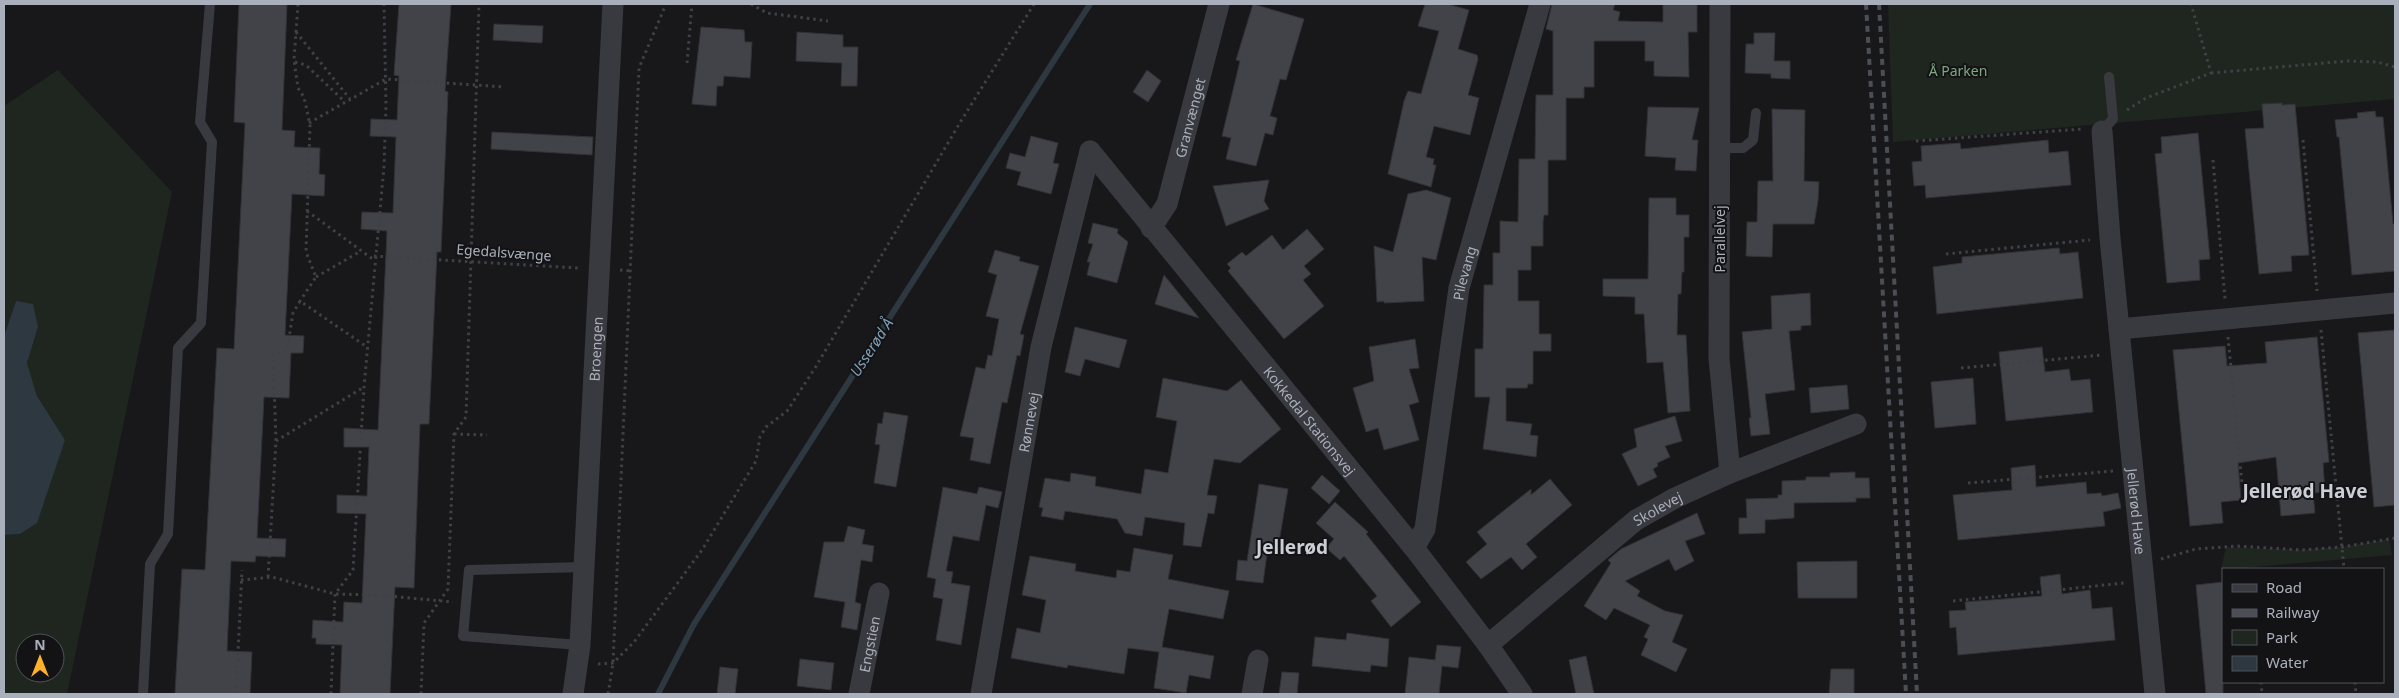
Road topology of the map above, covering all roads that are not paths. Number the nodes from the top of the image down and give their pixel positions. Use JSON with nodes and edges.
{"nodes":[{"id":1,"x":210,"y":4,"type":"edge"},
{"id":2,"x":612,"y":4,"type":"edge"},
{"id":3,"x":1218,"y":4,"type":"edge"},
{"id":4,"x":1540,"y":4,"type":"edge"},
{"id":5,"x":1720,"y":4,"type":"edge"},
{"id":6,"x":2109,"y":78,"type":"dead end"},
{"id":7,"x":1756,"y":113,"type":"dead end"},
{"id":8,"x":2108,"y":125,"type":"joint"},
{"id":9,"x":1720,"y":148,"type":"junction"},
{"id":10,"x":1090,"y":151,"type":"joint"},
{"id":11,"x":1152,"y":228,"type":"junction"},
{"id":12,"x":2395,"y":303,"type":"edge"},
{"id":13,"x":2119,"y":329,"type":"junction"},
{"id":14,"x":1856,"y":424,"type":"dead end"},
{"id":15,"x":1730,"y":473,"type":"junction"},
{"id":16,"x":1414,"y":548,"type":"junction"},
{"id":17,"x":584,"y":566,"type":"junction"},
{"id":18,"x":879,"y":593,"type":"dead end"},
{"id":19,"x":1488,"y":644,"type":"junction"},
{"id":20,"x":579,"y":655,"type":"junction"},
{"id":21,"x":1258,"y":660,"type":"dead end"},
{"id":22,"x":142,"y":694,"type":"edge"},
{"id":23,"x":573,"y":694,"type":"edge"},
{"id":24,"x":859,"y":694,"type":"edge"},
{"id":25,"x":981,"y":694,"type":"edge"},
{"id":26,"x":1252,"y":694,"type":"edge"},
{"id":27,"x":1522,"y":694,"type":"edge"},
{"id":28,"x":2155,"y":694,"type":"edge"}],
"edges":[{"from":1,"to":22,"type":"lane"},
{"from":2,"to":17,"type":"street","name":"Broengen"},
{"from":3,"to":11,"type":"street","name":"Granvænget"},
{"from":4,"to":16,"type":"street","name":"Pilevang"},
{"from":5,"to":9,"type":"street","name":"Parallelvej"},
{"from":6,"to":8,"type":"lane"},
{"from":7,"to":9,"type":"lane"},
{"from":8,"to":13,"type":"street","name":"Jellerød Have"},
{"from":9,"to":15,"type":"street","name":"Parallelvej"},
{"from":10,"to":11,"type":"street","name":"Kokkedal Stationsvej"},
{"from":10,"to":25,"type":"street","name":"Rønnevej"},
{"from":11,"to":16,"type":"street","name":"Kokkedal Stationsvej"},
{"from":12,"to":13,"type":"street"},
{"from":13,"to":28,"type":"street","name":"Jellerød Have"},
{"from":14,"to":15,"type":"street","name":"Skolevej"},
{"from":15,"to":19,"type":"street","name":"Skolevej"},
{"from":16,"to":19,"type":"street","name":"Kokkedal Stationsvej"},
{"from":17,"to":20,"type":"street","name":"Broengen"},
{"from":17,"to":20,"type":"lane"},
{"from":18,"to":24,"type":"street","name":"Engstien"},
{"from":19,"to":27,"type":"street","name":"Kokkedal Stationsvej"},
{"from":20,"to":23,"type":"street","name":"Broengen"},
{"from":21,"to":26,"type":"street"}]}
